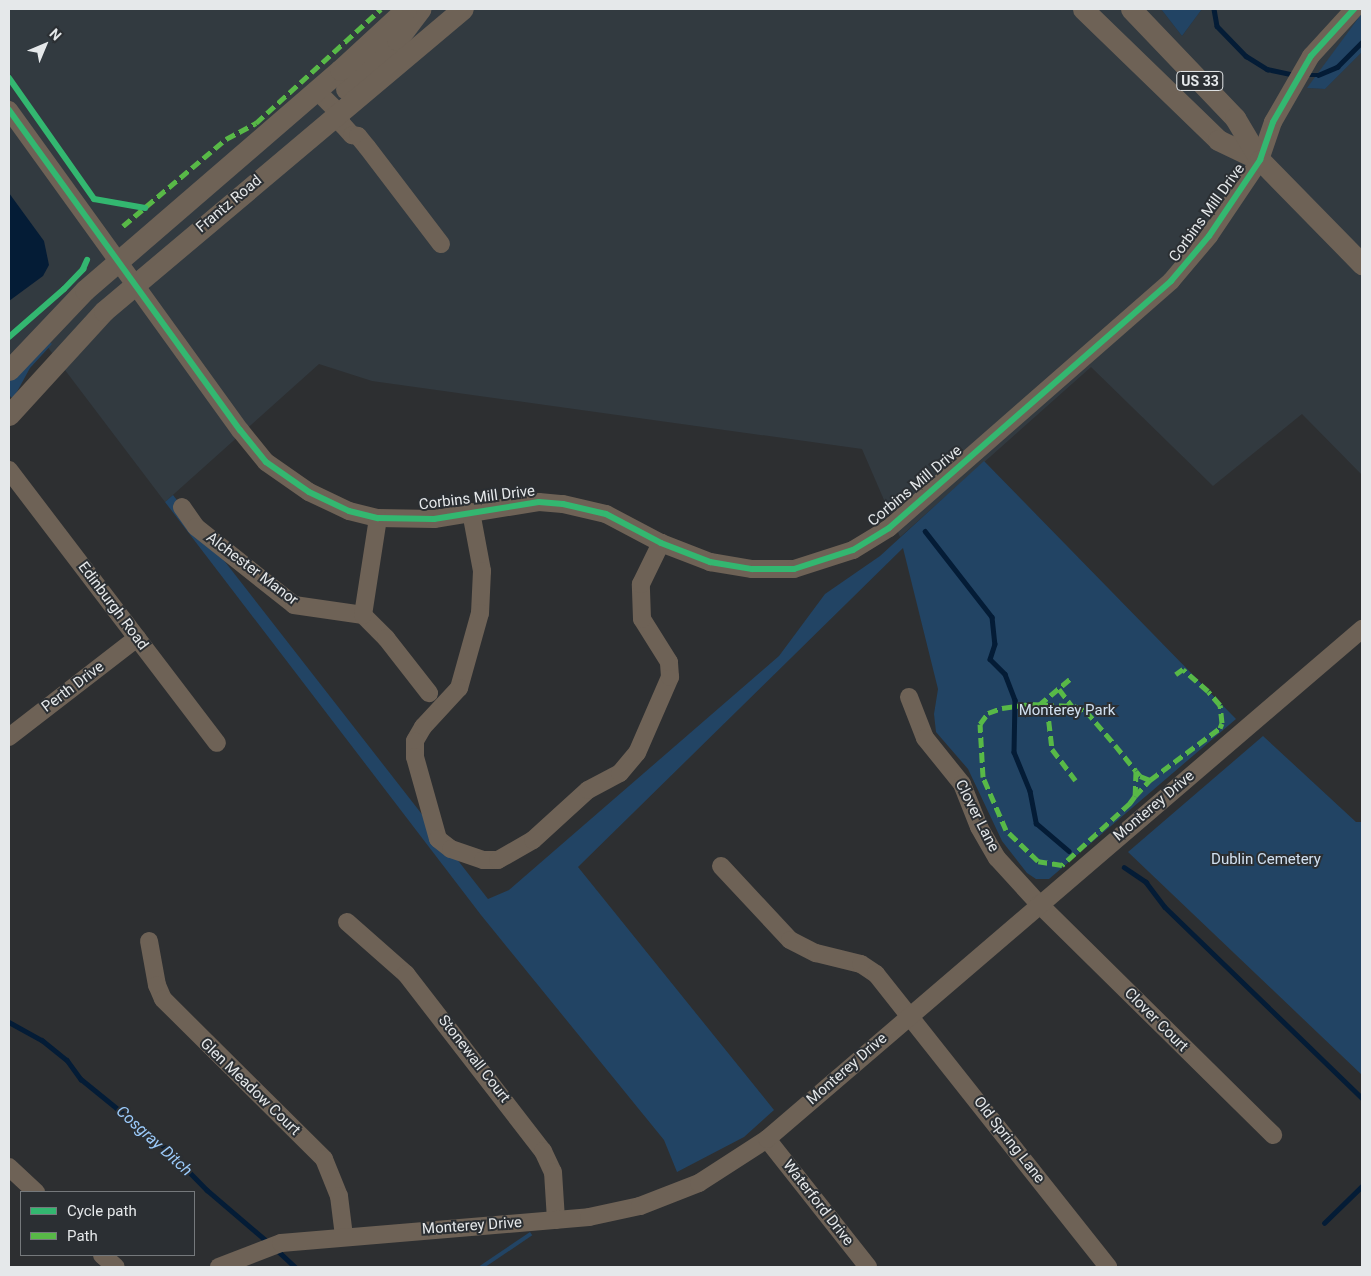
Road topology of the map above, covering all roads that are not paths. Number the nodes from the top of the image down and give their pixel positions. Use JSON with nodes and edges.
{"nodes":[{"id":1,"x":406,"y":9,"type":"edge"},
{"id":2,"x":420,"y":9,"type":"edge"},
{"id":3,"x":463,"y":9,"type":"edge"},
{"id":4,"x":1082,"y":9,"type":"edge"},
{"id":5,"x":1131,"y":9,"type":"edge"},
{"id":6,"x":1354,"y":9,"type":"edge"},
{"id":7,"x":316,"y":90,"type":"junction"},
{"id":8,"x":9,"y":110,"type":"edge"},
{"id":9,"x":338,"y":112,"type":"junction"},
{"id":10,"x":1260,"y":160,"type":"junction"},
{"id":11,"x":226,"y":168,"type":"junction"},
{"id":12,"x":215,"y":216,"type":"junction"},
{"id":13,"x":441,"y":244,"type":"dead end"},
{"id":14,"x":117,"y":262,"type":"junction"},
{"id":15,"x":1362,"y":264,"type":"edge"},
{"id":16,"x":134,"y":286,"type":"junction"},
{"id":17,"x":62,"y":355,"type":"junction"},
{"id":18,"x":9,"y":370,"type":"edge"},
{"id":19,"x":9,"y":414,"type":"edge"},
{"id":20,"x":9,"y":470,"type":"edge"},
{"id":21,"x":182,"y":507,"type":"dead end"},
{"id":22,"x":472,"y":512,"type":"junction"},
{"id":23,"x":378,"y":518,"type":"junction"},
{"id":24,"x":661,"y":543,"type":"junction"},
{"id":25,"x":363,"y":616,"type":"junction"},
{"id":26,"x":1362,"y":629,"type":"edge"},
{"id":27,"x":137,"y":638,"type":"junction"},
{"id":28,"x":429,"y":693,"type":"dead end"},
{"id":29,"x":909,"y":697,"type":"dead end"},
{"id":30,"x":9,"y":737,"type":"edge"},
{"id":31,"x":217,"y":742,"type":"dead end"},
{"id":32,"x":721,"y":866,"type":"dead end"},
{"id":33,"x":1038,"y":904,"type":"junction"},
{"id":34,"x":347,"y":922,"type":"dead end"},
{"id":35,"x":149,"y":941,"type":"dead end"},
{"id":36,"x":910,"y":1014,"type":"junction"},
{"id":37,"x":1273,"y":1135,"type":"dead end"},
{"id":38,"x":767,"y":1139,"type":"junction"},
{"id":39,"x":9,"y":1167,"type":"edge"},
{"id":40,"x":35,"y":1191,"type":"edge"},
{"id":41,"x":556,"y":1220,"type":"junction"},
{"id":42,"x":344,"y":1236,"type":"junction"},
{"id":43,"x":103,"y":1256,"type":"edge"},
{"id":44,"x":116,"y":1267,"type":"edge"},
{"id":45,"x":220,"y":1267,"type":"edge"},
{"id":46,"x":868,"y":1267,"type":"edge"},
{"id":47,"x":1108,"y":1267,"type":"edge"}],
"edges":[{"from":1,"to":7,"type":"main road","name":"Frantz Road"},
{"from":2,"to":9,"type":"main road"},
{"from":3,"to":9,"type":"main road","name":"Frantz Road"},
{"from":4,"to":10,"type":"main road","number":"US 33"},
{"from":5,"to":10,"type":"main road","number":"US 33"},
{"from":6,"to":10,"type":"street","name":"Corbins Mill Drive"},
{"from":7,"to":9,"type":"street"},
{"from":7,"to":11,"type":"main road","name":"Frantz Road"},
{"from":7,"to":12,"type":"main road"},
{"from":8,"to":14,"type":"street","name":"Corbins Mill Drive"},
{"from":9,"to":12,"type":"main road","name":"Frantz Road"},
{"from":9,"to":13,"type":"street"},
{"from":10,"to":15,"type":"main road","number":"US 33"},
{"from":10,"to":24,"type":"street","name":"Corbins Mill Drive"},
{"from":11,"to":14,"type":"main road","name":"Frantz Road"},
{"from":11,"to":16,"type":"main road"},
{"from":12,"to":16,"type":"main road","name":"Frantz Road"},
{"from":14,"to":16,"type":"street","name":"Corbins Mill Drive"},
{"from":14,"to":17,"type":"main road"},
{"from":14,"to":18,"type":"main road","name":"Frantz Road"},
{"from":16,"to":17,"type":"main road","name":"Frantz Road"},
{"from":16,"to":23,"type":"street","name":"Corbins Mill Drive"},
{"from":17,"to":19,"type":"main road","name":"Frantz Road"},
{"from":20,"to":27,"type":"street","name":"Edinburgh Road"},
{"from":21,"to":25,"type":"street","name":"Alchester Manor"},
{"from":22,"to":23,"type":"street","name":"Corbins Mill Drive"},
{"from":22,"to":24,"type":"street","name":"Corbins Mill Drive"},
{"from":22,"to":24,"type":"street"},
{"from":23,"to":25,"type":"street"},
{"from":25,"to":28,"type":"street"},
{"from":26,"to":33,"type":"street","name":"Monterey Drive"},
{"from":27,"to":30,"type":"street","name":"Perth Drive"},
{"from":27,"to":31,"type":"street","name":"Edinburgh Road"},
{"from":29,"to":33,"type":"street","name":"Clover Lane"},
{"from":32,"to":36,"type":"street","name":"Old Spring Lane"},
{"from":33,"to":36,"type":"street","name":"Monterey Drive"},
{"from":33,"to":37,"type":"street","name":"Clover Court"},
{"from":34,"to":41,"type":"street","name":"Stonewall Court"},
{"from":35,"to":42,"type":"street","name":"Glen Meadow Court"},
{"from":36,"to":38,"type":"street","name":"Monterey Drive"},
{"from":36,"to":47,"type":"street","name":"Old Spring Lane"},
{"from":38,"to":41,"type":"street","name":"Monterey Drive"},
{"from":38,"to":46,"type":"street","name":"Waterford Drive"},
{"from":39,"to":40,"type":"street"},
{"from":41,"to":42,"type":"street","name":"Monterey Drive"},
{"from":42,"to":45,"type":"street","name":"Monterey Drive"},
{"from":43,"to":44,"type":"street"}]}
